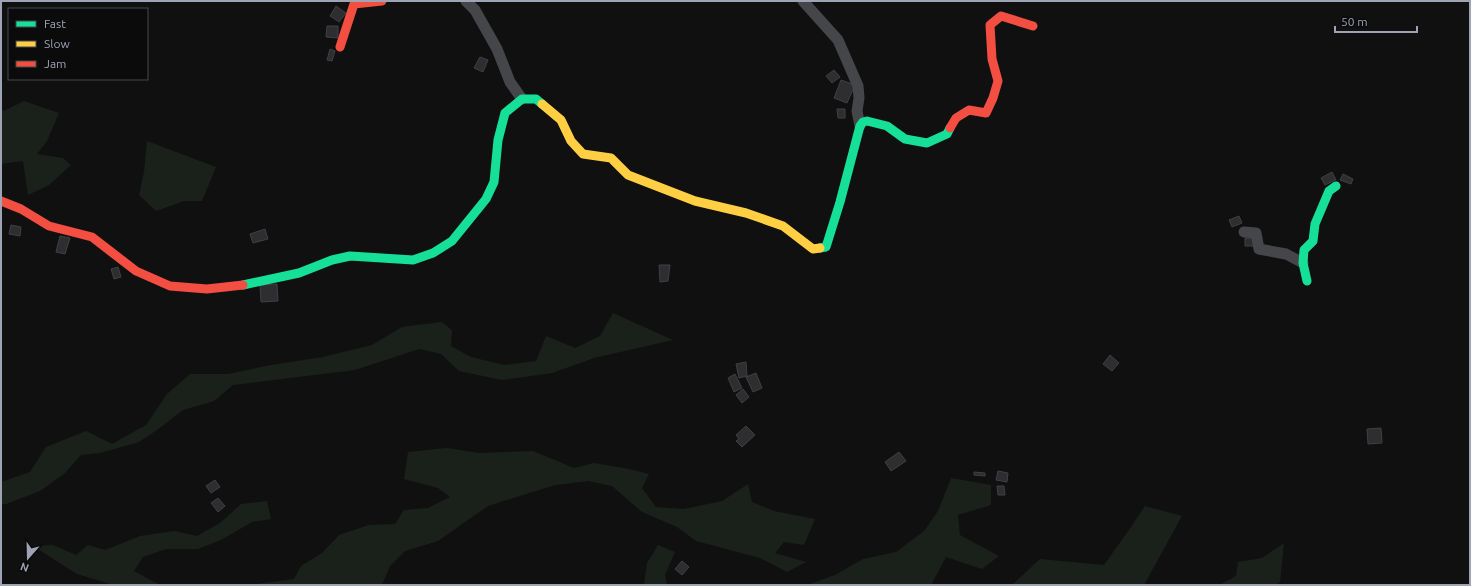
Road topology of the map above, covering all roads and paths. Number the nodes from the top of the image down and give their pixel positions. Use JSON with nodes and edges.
{"nodes":[{"id":1,"x":382,"y":1,"type":"edge"},
{"id":2,"x":466,"y":1,"type":"edge"},
{"id":3,"x":803,"y":1,"type":"edge"},
{"id":4,"x":1033,"y":26,"type":"dead end"},
{"id":5,"x":340,"y":47,"type":"dead end"},
{"id":6,"x":522,"y":99,"type":"junction"},
{"id":7,"x":860,"y":126,"type":"junction"},
{"id":8,"x":1336,"y":186,"type":"dead end"},
{"id":9,"x":1,"y":201,"type":"edge"},
{"id":10,"x":1244,"y":232,"type":"dead end"},
{"id":11,"x":1303,"y":263,"type":"junction"},
{"id":12,"x":1307,"y":281,"type":"dead end"}],
"edges":[{"from":1,"to":5,"type":"street"},
{"from":2,"to":6,"type":"street"},
{"from":3,"to":7,"type":"street"},
{"from":4,"to":7,"type":"street"},
{"from":6,"to":7,"type":"street"},
{"from":6,"to":9,"type":"street"},
{"from":8,"to":11,"type":"street"},
{"from":10,"to":11,"type":"street"},
{"from":11,"to":12,"type":"street"}]}
